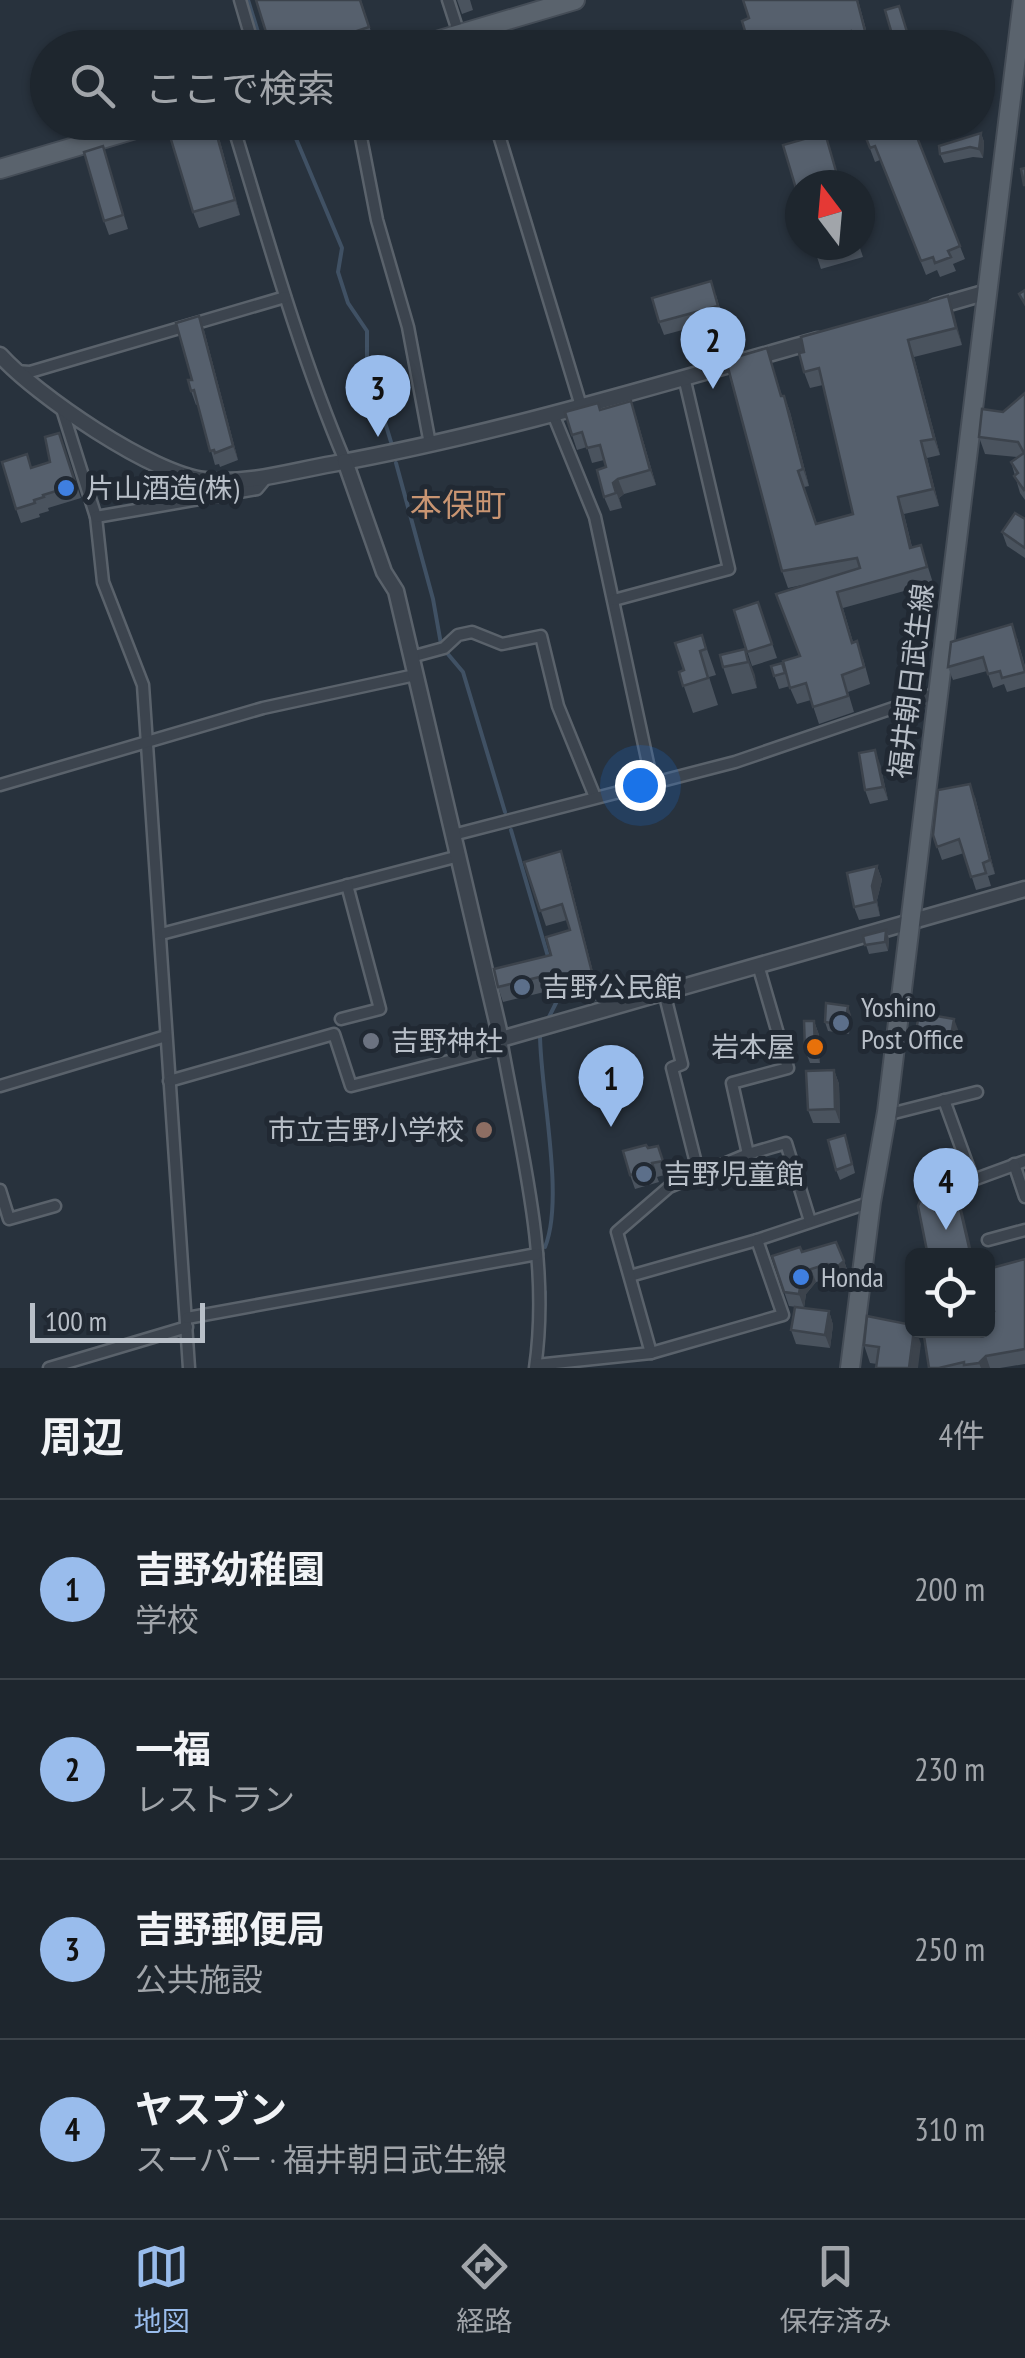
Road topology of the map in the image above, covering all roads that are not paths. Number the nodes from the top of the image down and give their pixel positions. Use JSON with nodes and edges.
{"nodes":[{"id":1,"x":240,"y":0,"type":"edge"},
{"id":2,"x":448,"y":0,"type":"edge"},
{"id":3,"x":574,"y":0,"type":"edge"},
{"id":4,"x":1023,"y":0,"type":"edge"},
{"id":5,"x":249,"y":30,"type":"edge"},
{"id":6,"x":462,"y":30,"type":"edge"},
{"id":7,"x":489,"y":30,"type":"edge"},
{"id":8,"x":98,"y":140,"type":"edge"},
{"id":9,"x":237,"y":140,"type":"edge"},
{"id":10,"x":361,"y":140,"type":"edge"},
{"id":11,"x":500,"y":140,"type":"edge"},
{"id":12,"x":0,"y":169,"type":"edge"},
{"id":13,"x":987,"y":292,"type":"junction"},
{"id":14,"x":285,"y":298,"type":"junction"},
{"id":15,"x":911,"y":313,"type":"edge"},
{"id":16,"x":836,"y":334,"type":"edge"},
{"id":17,"x":0,"y":354,"type":"edge"},
{"id":18,"x":7,"y":373,"type":"edge"},
{"id":19,"x":684,"y":377,"type":"junction"},
{"id":20,"x":580,"y":406,"type":"junction"},
{"id":21,"x":62,"y":408,"type":"junction"},
{"id":22,"x":553,"y":414,"type":"junction"},
{"id":23,"x":430,"y":444,"type":"junction"},
{"id":24,"x":346,"y":461,"type":"junction"},
{"id":25,"x":269,"y":475,"type":"junction"},
{"id":26,"x":96,"y":517,"type":"junction"},
{"id":27,"x":614,"y":600,"type":"junction"},
{"id":28,"x":410,"y":657,"type":"junction"},
{"id":29,"x":415,"y":674,"type":"junction"},
{"id":30,"x":937,"y":693,"type":"junction"},
{"id":31,"x":148,"y":739,"type":"junction"},
{"id":32,"x":652,"y":782,"type":"junction"},
{"id":33,"x":0,"y":785,"type":"edge"},
{"id":34,"x":595,"y":798,"type":"junction"},
{"id":35,"x":454,"y":835,"type":"junction"},
{"id":36,"x":460,"y":856,"type":"junction"},
{"id":37,"x":347,"y":885,"type":"junction"},
{"id":38,"x":1025,"y":888,"type":"edge"},
{"id":39,"x":908,"y":920,"type":"junction"},
{"id":40,"x":160,"y":934,"type":"junction"},
{"id":41,"x":758,"y":965,"type":"junction"},
{"id":42,"x":664,"y":992,"type":"junction"},
{"id":43,"x":341,"y":1020,"type":"dead end"},
{"id":44,"x":166,"y":1036,"type":"junction"},
{"id":45,"x":501,"y":1039,"type":"junction"},
{"id":46,"x":169,"y":1082,"type":"junction"},
{"id":47,"x":0,"y":1086,"type":"edge"},
{"id":48,"x":977,"y":1092,"type":"dead end"},
{"id":49,"x":944,"y":1100,"type":"junction"},
{"id":50,"x":886,"y":1115,"type":"junction"},
{"id":51,"x":748,"y":1154,"type":"junction"},
{"id":52,"x":1020,"y":1162,"type":"edge"},
{"id":53,"x":699,"y":1175,"type":"junction"},
{"id":54,"x":0,"y":1190,"type":"edge"},
{"id":55,"x":1025,"y":1197,"type":"edge"},
{"id":56,"x":870,"y":1202,"type":"junction"},
{"id":57,"x":55,"y":1206,"type":"dead end"},
{"id":58,"x":810,"y":1221,"type":"junction"},
{"id":59,"x":1025,"y":1230,"type":"edge"},
{"id":60,"x":756,"y":1240,"type":"junction"},
{"id":61,"x":988,"y":1240,"type":"dead end"},
{"id":62,"x":537,"y":1254,"type":"junction"},
{"id":63,"x":630,"y":1276,"type":"junction"},
{"id":64,"x":187,"y":1323,"type":"junction"},
{"id":65,"x":651,"y":1353,"type":"junction"},
{"id":66,"x":535,"y":1366,"type":"edge"},
{"id":67,"x":49,"y":1368,"type":"edge"},
{"id":68,"x":189,"y":1368,"type":"edge"},
{"id":69,"x":850,"y":1368,"type":"edge"}],
"edges":[{"from":1,"to":5,"type":"street"},
{"from":2,"to":6,"type":"street"},
{"from":3,"to":7,"type":"main road"},
{"from":4,"to":13,"type":"main road","name":"福井朝日武生線"},
{"from":8,"to":12,"type":"main road"},
{"from":9,"to":14,"type":"street"},
{"from":10,"to":23,"type":"street"},
{"from":11,"to":20,"type":"street"},
{"from":13,"to":15,"type":"street"},
{"from":13,"to":30,"type":"main road","name":"福井朝日武生線"},
{"from":14,"to":18,"type":"street"},
{"from":14,"to":24,"type":"street"},
{"from":16,"to":19,"type":"street"},
{"from":17,"to":18,"type":"street"},
{"from":18,"to":21,"type":"street"},
{"from":19,"to":20,"type":"street"},
{"from":19,"to":27,"type":"street"},
{"from":20,"to":22,"type":"street"},
{"from":21,"to":25,"type":"street"},
{"from":21,"to":26,"type":"street"},
{"from":22,"to":23,"type":"street"},
{"from":22,"to":27,"type":"street"},
{"from":23,"to":24,"type":"street"},
{"from":24,"to":25,"type":"street"},
{"from":24,"to":28,"type":"street"},
{"from":25,"to":26,"type":"street"},
{"from":26,"to":31,"type":"street"},
{"from":27,"to":32,"type":"street"},
{"from":28,"to":29,"type":"street"},
{"from":28,"to":34,"type":"street"},
{"from":29,"to":31,"type":"street"},
{"from":29,"to":35,"type":"street"},
{"from":30,"to":32,"type":"street"},
{"from":30,"to":39,"type":"main road","name":"福井朝日武生線"},
{"from":31,"to":33,"type":"street"},
{"from":31,"to":40,"type":"street"},
{"from":32,"to":34,"type":"street"},
{"from":34,"to":35,"type":"street"},
{"from":35,"to":36,"type":"street"},
{"from":36,"to":37,"type":"street"},
{"from":36,"to":45,"type":"street"},
{"from":37,"to":40,"type":"street"},
{"from":37,"to":43,"type":"street"},
{"from":38,"to":39,"type":"street"},
{"from":39,"to":41,"type":"street"},
{"from":39,"to":50,"type":"main road","name":"福井朝日武生線"},
{"from":40,"to":44,"type":"street"},
{"from":41,"to":42,"type":"street"},
{"from":41,"to":51,"type":"street"},
{"from":42,"to":45,"type":"street"},
{"from":42,"to":53,"type":"street"},
{"from":44,"to":46,"type":"street"},
{"from":44,"to":47,"type":"street"},
{"from":45,"to":46,"type":"street"},
{"from":45,"to":62,"type":"street"},
{"from":46,"to":64,"type":"street"},
{"from":48,"to":49,"type":"street"},
{"from":49,"to":50,"type":"street"},
{"from":49,"to":52,"type":"street"},
{"from":50,"to":56,"type":"main road","name":"福井朝日武生線"},
{"from":51,"to":53,"type":"street"},
{"from":51,"to":58,"type":"street"},
{"from":52,"to":55,"type":"street"},
{"from":53,"to":63,"type":"street"},
{"from":54,"to":57,"type":"street"},
{"from":56,"to":58,"type":"street"},
{"from":56,"to":69,"type":"main road","name":"福井朝日武生線"},
{"from":58,"to":60,"type":"street"},
{"from":59,"to":61,"type":"street"},
{"from":60,"to":63,"type":"street"},
{"from":60,"to":65,"type":"street"},
{"from":62,"to":64,"type":"street"},
{"from":62,"to":66,"type":"street"},
{"from":63,"to":65,"type":"street"},
{"from":64,"to":67,"type":"street"},
{"from":64,"to":68,"type":"street"},
{"from":65,"to":66,"type":"street"}]}
